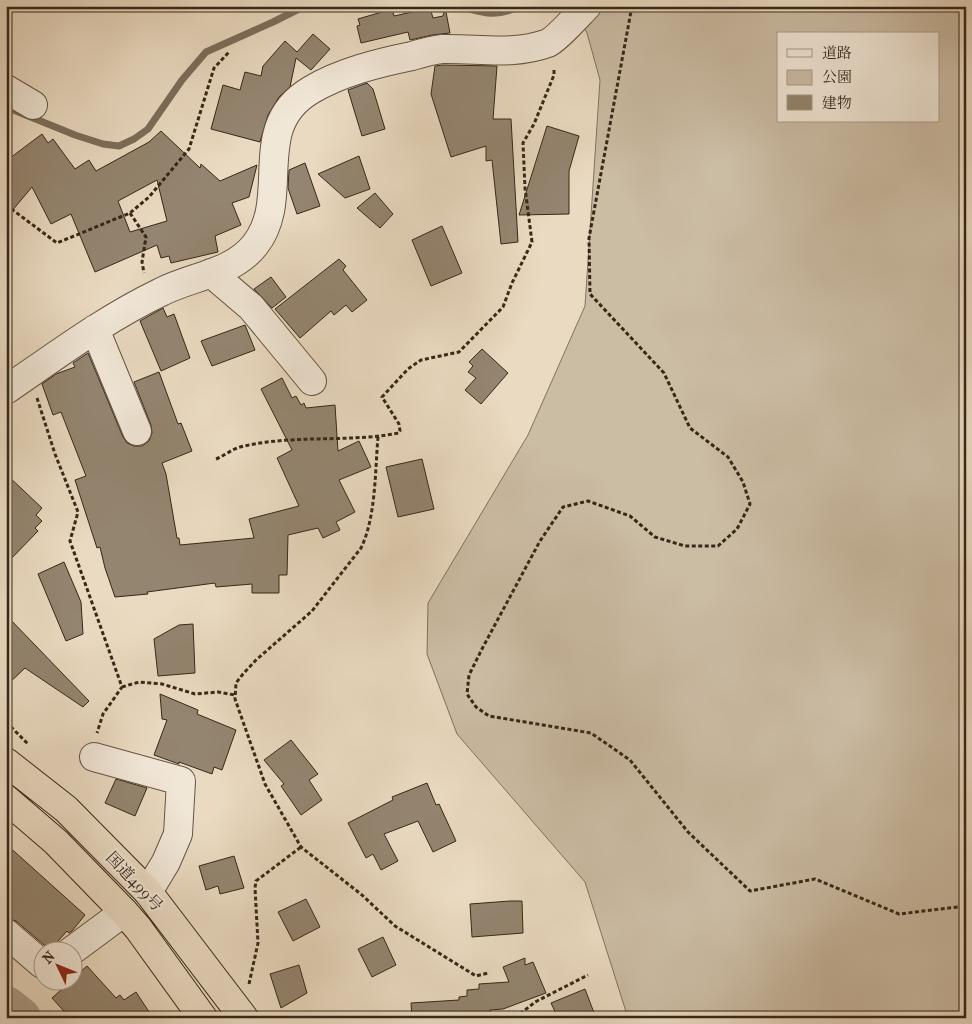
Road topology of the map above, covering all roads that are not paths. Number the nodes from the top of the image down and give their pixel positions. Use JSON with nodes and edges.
{"nodes":[{"id":1,"x":587,"y":6,"type":"edge"},
{"id":2,"x":6,"y":89,"type":"edge"},
{"id":3,"x":33,"y":105,"type":"dead end"},
{"id":4,"x":211,"y":273,"type":"junction"},
{"id":5,"x":95,"y":329,"type":"junction"},
{"id":6,"x":312,"y":381,"type":"dead end"},
{"id":7,"x":6,"y":390,"type":"edge"},
{"id":8,"x":137,"y":431,"type":"dead end"},
{"id":9,"x":94,"y":757,"type":"road end"},
{"id":10,"x":6,"y":762,"type":"edge"},
{"id":11,"x":6,"y":799,"type":"edge"},
{"id":12,"x":148,"y":892,"type":"junction"},
{"id":13,"x":124,"y":912,"type":"junction"},
{"id":14,"x":6,"y":934,"type":"edge"},
{"id":15,"x":82,"y":943,"type":"edge"},
{"id":16,"x":32,"y":956,"type":"edge"},
{"id":17,"x":245,"y":1005,"type":"edge"},
{"id":18,"x":203,"y":1018,"type":"edge"}],
"edges":[{"from":1,"to":4,"type":"street"},
{"from":2,"to":3,"type":"street"},
{"from":4,"to":5,"type":"street"},
{"from":4,"to":6,"type":"street"},
{"from":5,"to":7,"type":"street"},
{"from":5,"to":8,"type":"street"},
{"from":9,"to":12,"type":"street"},
{"from":10,"to":12,"type":"highway","name":"国道499号"},
{"from":11,"to":13,"type":"highway","name":"国道499号"},
{"from":12,"to":17,"type":"highway","name":"国道499号"},
{"from":13,"to":15,"type":"street"},
{"from":13,"to":18,"type":"highway","name":"国道499号"},
{"from":14,"to":16,"type":"street"}]}
